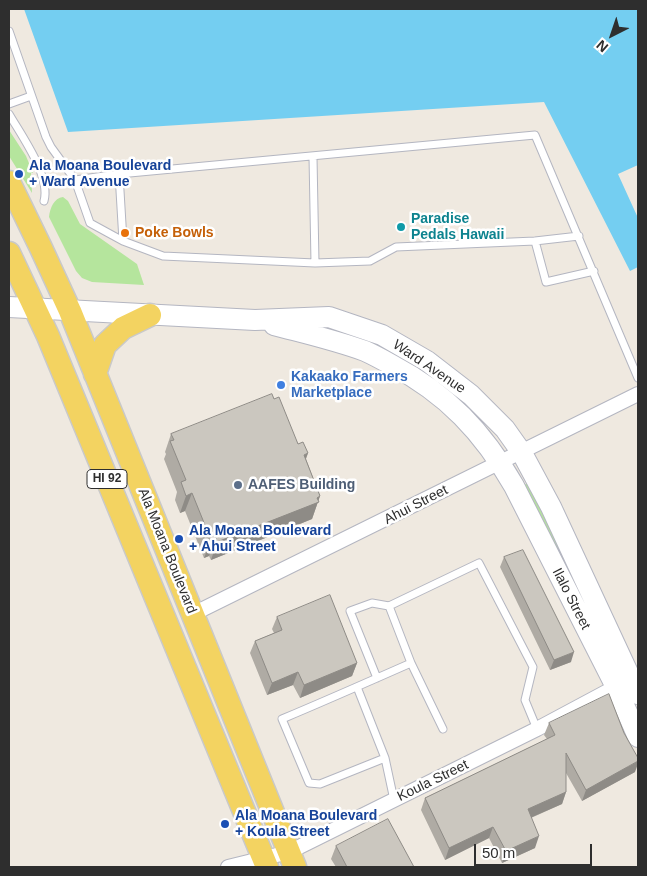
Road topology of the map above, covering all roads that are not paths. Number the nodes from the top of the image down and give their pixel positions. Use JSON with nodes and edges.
{"nodes":[{"id":1,"x":9,"y":31,"type":"edge"},
{"id":2,"x":31,"y":96,"type":"junction"},
{"id":3,"x":9,"y":104,"type":"edge"},
{"id":4,"x":9,"y":114,"type":"edge"},
{"id":5,"x":313,"y":157,"type":"junction"},
{"id":6,"x":119,"y":174,"type":"junction"},
{"id":7,"x":75,"y":180,"type":"junction"},
{"id":8,"x":9,"y":182,"type":"edge"},
{"id":9,"x":44,"y":200,"type":"dead end"},
{"id":10,"x":579,"y":236,"type":"junction"},
{"id":11,"x":122,"y":241,"type":"junction"},
{"id":12,"x":535,"y":242,"type":"junction"},
{"id":13,"x":9,"y":253,"type":"edge"},
{"id":14,"x":315,"y":263,"type":"junction"},
{"id":15,"x":594,"y":271,"type":"junction"},
{"id":16,"x":9,"y":307,"type":"edge"},
{"id":17,"x":36,"y":309,"type":"junction"},
{"id":18,"x":70,"y":311,"type":"junction"},
{"id":19,"x":150,"y":315,"type":"junction"},
{"id":20,"x":255,"y":320,"type":"junction"},
{"id":21,"x":95,"y":374,"type":"junction"},
{"id":22,"x":638,"y":378,"type":"edge"},
{"id":23,"x":638,"y":394,"type":"edge"},
{"id":24,"x":522,"y":453,"type":"junction"},
{"id":25,"x":501,"y":463,"type":"junction"},
{"id":26,"x":389,"y":606,"type":"junction"},
{"id":27,"x":193,"y":614,"type":"junction"},
{"id":28,"x":411,"y":663,"type":"junction"},
{"id":29,"x":376,"y":678,"type":"junction"},
{"id":30,"x":357,"y":687,"type":"junction"},
{"id":31,"x":628,"y":687,"type":"edge"},
{"id":32,"x":443,"y":729,"type":"dead end"},
{"id":33,"x":538,"y":729,"type":"junction"},
{"id":34,"x":638,"y":737,"type":"edge"},
{"id":35,"x":385,"y":758,"type":"junction"},
{"id":36,"x":394,"y":800,"type":"junction"},
{"id":37,"x":292,"y":860,"type":"edge"},
{"id":38,"x":265,"y":863,"type":"edge"},
{"id":39,"x":228,"y":867,"type":"edge"}],
"edges":[{"from":1,"to":2,"type":"lane"},
{"from":2,"to":3,"type":"lane"},
{"from":2,"to":7,"type":"lane"},
{"from":4,"to":9,"type":"lane"},
{"from":5,"to":6,"type":"lane"},
{"from":5,"to":10,"type":"lane"},
{"from":5,"to":14,"type":"lane"},
{"from":6,"to":7,"type":"lane"},
{"from":6,"to":11,"type":"lane"},
{"from":7,"to":11,"type":"lane"},
{"from":8,"to":18,"type":"main road","name":"Ala Moana Boulevard","number":"HI 92"},
{"from":10,"to":12,"type":"lane"},
{"from":10,"to":15,"type":"lane"},
{"from":11,"to":14,"type":"lane"},
{"from":12,"to":14,"type":"lane"},
{"from":12,"to":15,"type":"lane"},
{"from":13,"to":17,"type":"main road","name":"Ala Moana Boulevard","number":"HI 92"},
{"from":15,"to":22,"type":"lane"},
{"from":16,"to":17,"type":"street","name":"Ward Avenue"},
{"from":17,"to":18,"type":"street","name":"Ward Avenue"},
{"from":17,"to":38,"type":"main road","name":"Ala Moana Boulevard","number":"HI 92"},
{"from":18,"to":19,"type":"street","name":"Ward Avenue"},
{"from":18,"to":21,"type":"main road","name":"Ala Moana Boulevard","number":"HI 92"},
{"from":19,"to":20,"type":"street","name":"Ward Avenue"},
{"from":19,"to":21,"type":"main road"},
{"from":20,"to":24,"type":"street","name":"Ward Avenue"},
{"from":20,"to":25,"type":"street","name":"Ward Avenue"},
{"from":21,"to":27,"type":"main road","name":"Ala Moana Boulevard","number":"HI 92"},
{"from":23,"to":24,"type":"street","name":"Ahui Street"},
{"from":24,"to":25,"type":"street","name":"Ahui Street"},
{"from":24,"to":31,"type":"street","name":"Ilalo Street"},
{"from":25,"to":27,"type":"street","name":"Ahui Street"},
{"from":25,"to":31,"type":"street","name":"Ilalo Street"},
{"from":26,"to":28,"type":"lane"},
{"from":26,"to":29,"type":"lane"},
{"from":26,"to":33,"type":"lane"},
{"from":27,"to":37,"type":"main road","name":"Ala Moana Boulevard","number":"HI 92"},
{"from":28,"to":29,"type":"lane"},
{"from":28,"to":32,"type":"lane"},
{"from":29,"to":30,"type":"lane"},
{"from":30,"to":35,"type":"lane"},
{"from":30,"to":35,"type":"lane"},
{"from":31,"to":33,"type":"street","name":"Koula Street"},
{"from":31,"to":34,"type":"street","name":"Ilalo Street"},
{"from":33,"to":36,"type":"street","name":"Koula Street"},
{"from":35,"to":36,"type":"lane"},
{"from":36,"to":37,"type":"street","name":"Koula Street"},
{"from":37,"to":38,"type":"street","name":"Koula Street"},
{"from":38,"to":39,"type":"street","name":"Koula Street"}]}
